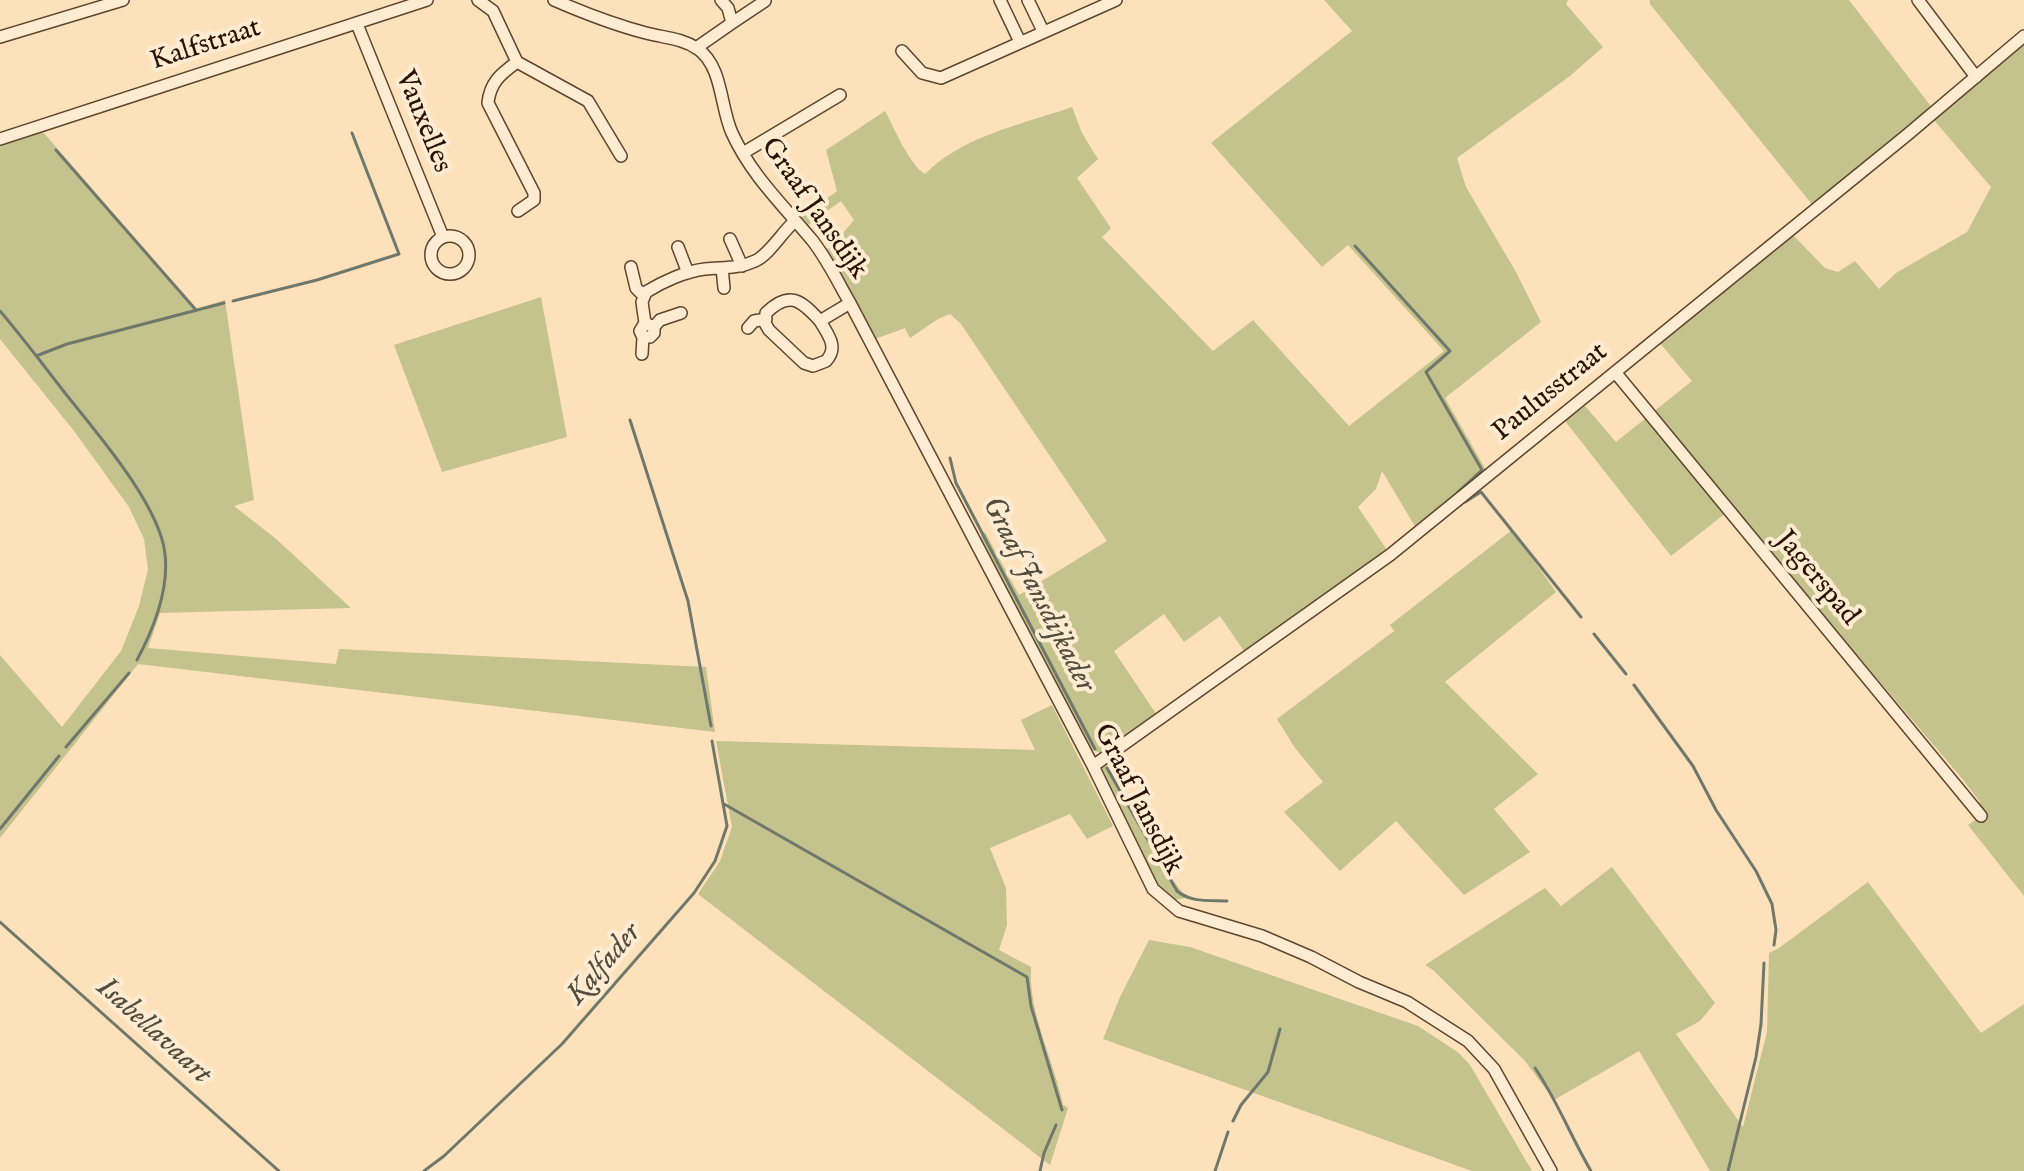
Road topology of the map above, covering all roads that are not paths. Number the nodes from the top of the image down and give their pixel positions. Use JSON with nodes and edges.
{"nodes":[{"id":1,"x":123,"y":0,"type":"edge"},
{"id":2,"x":478,"y":0,"type":"edge"},
{"id":3,"x":554,"y":0,"type":"edge"},
{"id":4,"x":721,"y":0,"type":"edge"},
{"id":5,"x":1000,"y":0,"type":"edge"},
{"id":6,"x":1028,"y":0,"type":"edge"},
{"id":7,"x":1116,"y":0,"type":"edge"},
{"id":8,"x":1918,"y":0,"type":"edge"},
{"id":9,"x":420,"y":1,"type":"edge"},
{"id":10,"x":765,"y":1,"type":"edge"},
{"id":11,"x":732,"y":23,"type":"junction"},
{"id":12,"x":357,"y":24,"type":"junction"},
{"id":13,"x":1043,"y":31,"type":"junction"},
{"id":14,"x":2024,"y":36,"type":"edge"},
{"id":15,"x":0,"y":37,"type":"edge"},
{"id":16,"x":1020,"y":42,"type":"junction"},
{"id":17,"x":696,"y":48,"type":"junction"},
{"id":18,"x":902,"y":51,"type":"dead end"},
{"id":19,"x":517,"y":62,"type":"junction"},
{"id":20,"x":1976,"y":77,"type":"junction"},
{"id":21,"x":840,"y":95,"type":"dead end"},
{"id":22,"x":0,"y":139,"type":"edge"},
{"id":23,"x":743,"y":153,"type":"junction"},
{"id":24,"x":621,"y":156,"type":"dead end"},
{"id":25,"x":518,"y":211,"type":"dead end"},
{"id":26,"x":795,"y":221,"type":"junction"},
{"id":27,"x":443,"y":237,"type":"dead end"},
{"id":28,"x":730,"y":239,"type":"dead end"},
{"id":29,"x":678,"y":247,"type":"dead end"},
{"id":30,"x":742,"y":266,"type":"junction"},
{"id":31,"x":631,"y":267,"type":"dead end"},
{"id":32,"x":722,"y":268,"type":"junction"},
{"id":33,"x":688,"y":273,"type":"junction"},
{"id":34,"x":724,"y":288,"type":"dead end"},
{"id":35,"x":644,"y":296,"type":"junction"},
{"id":36,"x":850,"y":303,"type":"junction"},
{"id":37,"x":681,"y":313,"type":"dead end"},
{"id":38,"x":766,"y":319,"type":"junction"},
{"id":39,"x":820,"y":321,"type":"junction"},
{"id":40,"x":649,"y":325,"type":"junction"},
{"id":41,"x":748,"y":328,"type":"dead end"},
{"id":42,"x":642,"y":354,"type":"dead end"},
{"id":43,"x":1615,"y":372,"type":"junction"},
{"id":44,"x":1093,"y":766,"type":"junction"},
{"id":45,"x":1981,"y":816,"type":"dead end"},
{"id":46,"x":1551,"y":1171,"type":"edge"}],
"edges":[{"from":1,"to":15,"type":"street"},
{"from":2,"to":19,"type":"street"},
{"from":3,"to":17,"type":"street"},
{"from":4,"to":11,"type":"street"},
{"from":5,"to":16,"type":"street"},
{"from":6,"to":13,"type":"street"},
{"from":7,"to":13,"type":"street"},
{"from":8,"to":20,"type":"street"},
{"from":9,"to":12,"type":"street","name":"Kalfstraat"},
{"from":10,"to":11,"type":"street"},
{"from":11,"to":17,"type":"street"},
{"from":12,"to":22,"type":"street","name":"Kalfstraat"},
{"from":12,"to":27,"type":"street","name":"Vauxelles"},
{"from":13,"to":16,"type":"street"},
{"from":14,"to":20,"type":"street","name":"Paulusstraat"},
{"from":16,"to":18,"type":"street"},
{"from":17,"to":23,"type":"street","name":"Graaf Jansdijk"},
{"from":19,"to":24,"type":"street"},
{"from":19,"to":25,"type":"street"},
{"from":20,"to":43,"type":"street","name":"Paulusstraat"},
{"from":21,"to":23,"type":"street"},
{"from":23,"to":26,"type":"street","name":"Graaf Jansdijk"},
{"from":26,"to":30,"type":"street"},
{"from":26,"to":36,"type":"street","name":"Graaf Jansdijk"},
{"from":28,"to":30,"type":"street"},
{"from":29,"to":33,"type":"street"},
{"from":30,"to":32,"type":"street"},
{"from":31,"to":35,"type":"street"},
{"from":32,"to":33,"type":"street"},
{"from":32,"to":34,"type":"street"},
{"from":33,"to":35,"type":"street"},
{"from":35,"to":40,"type":"street"},
{"from":36,"to":39,"type":"street"},
{"from":36,"to":44,"type":"street","name":"Graaf Jansdijk"},
{"from":37,"to":40,"type":"street"},
{"from":38,"to":39,"type":"street"},
{"from":38,"to":39,"type":"street"},
{"from":38,"to":41,"type":"street"},
{"from":40,"to":42,"type":"street"},
{"from":43,"to":44,"type":"street","name":"Paulusstraat"},
{"from":43,"to":45,"type":"street","name":"Jagerspad"},
{"from":44,"to":46,"type":"street","name":"Graaf Jansdijk"}]}
